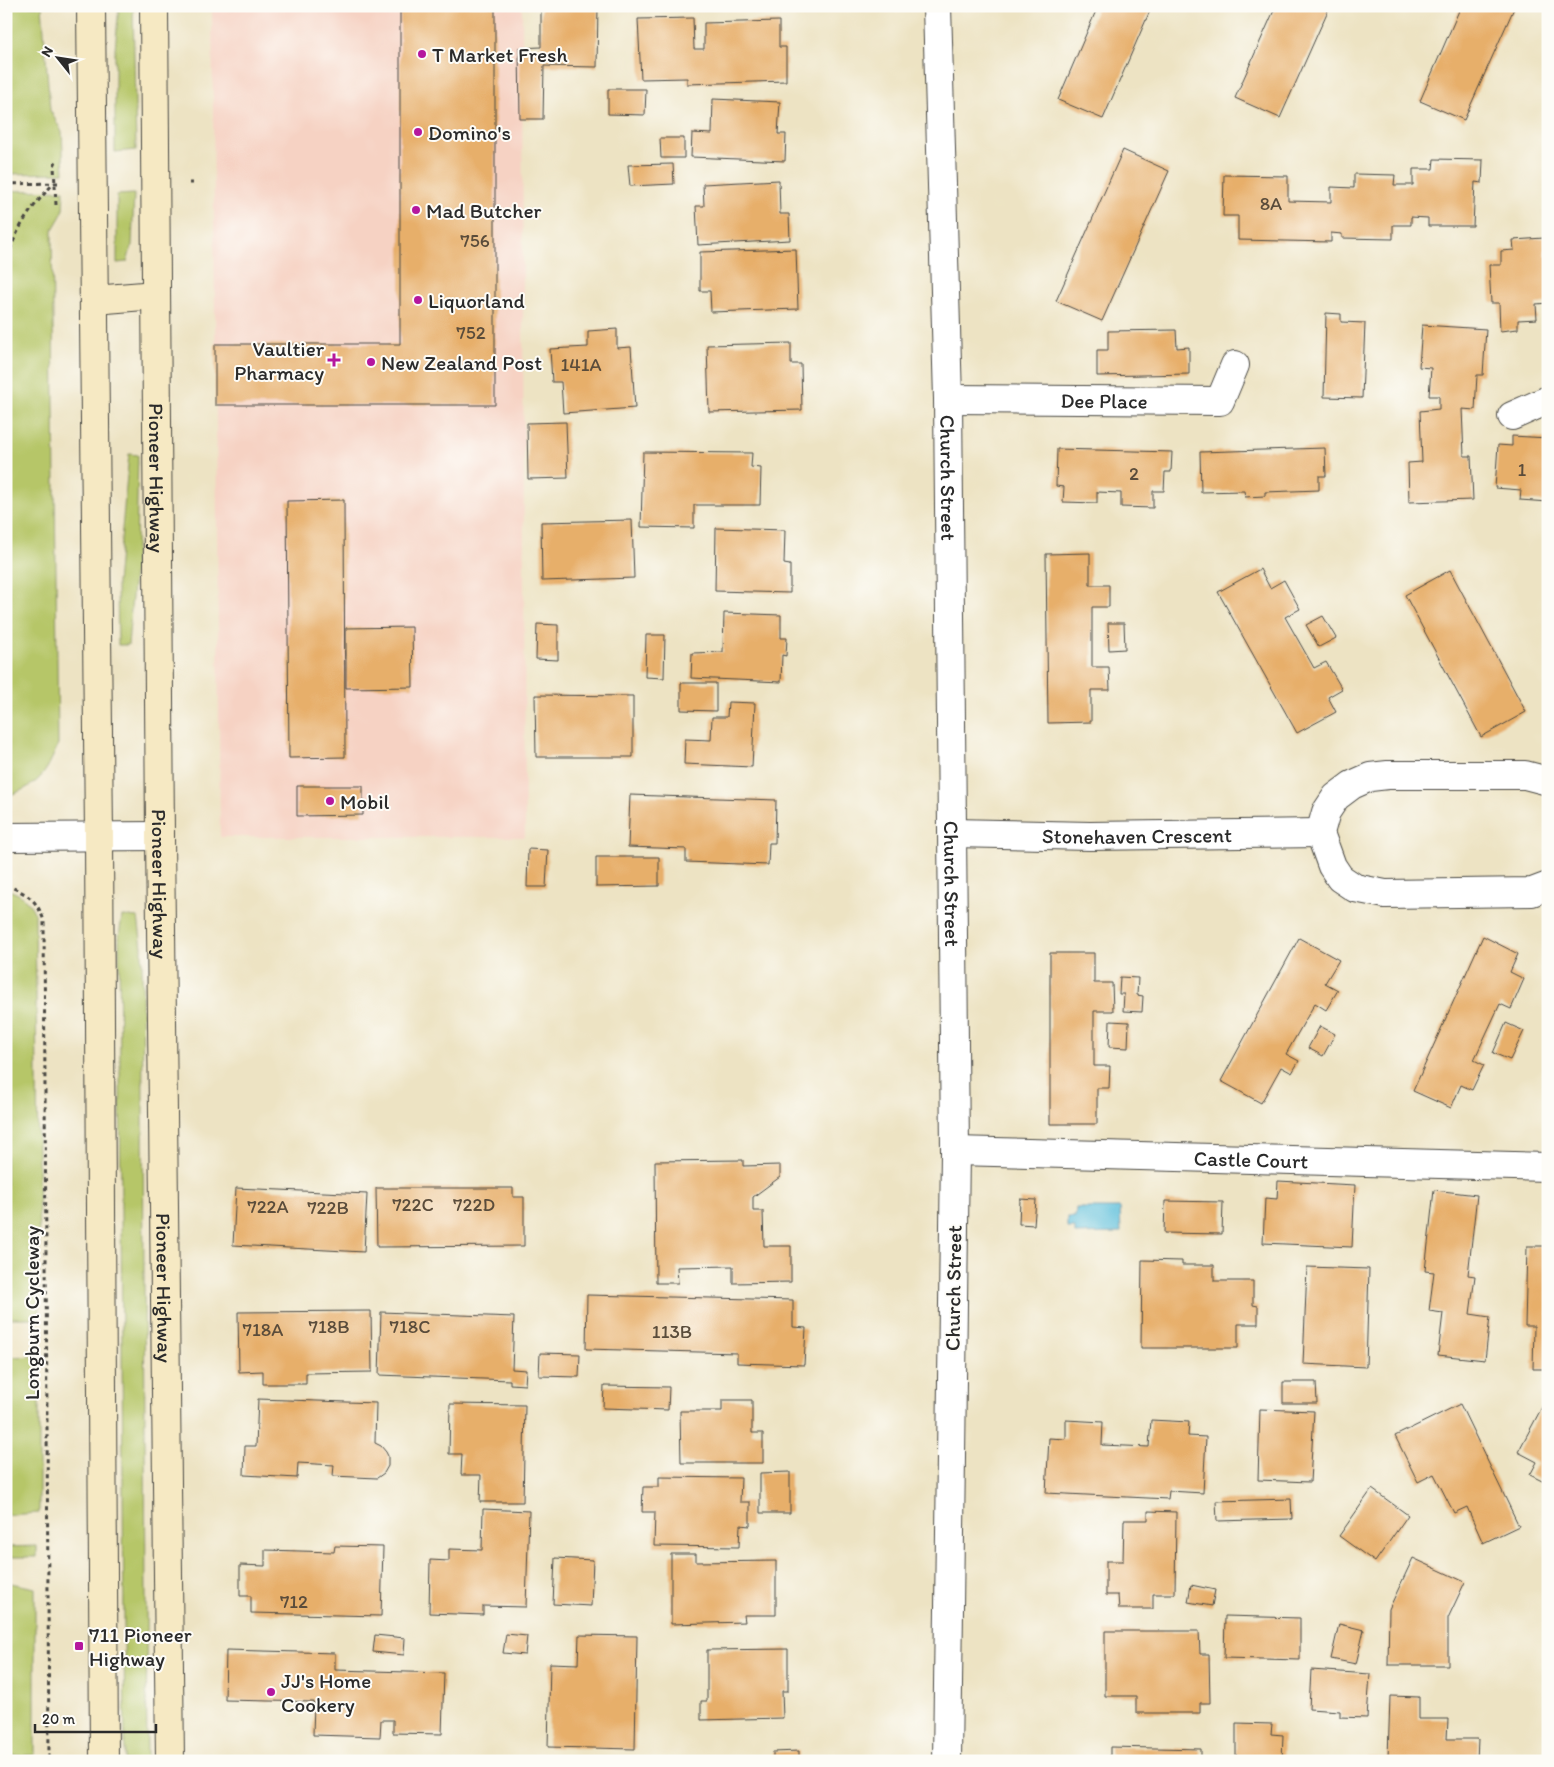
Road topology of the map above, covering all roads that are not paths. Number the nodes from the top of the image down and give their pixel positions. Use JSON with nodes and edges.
{"nodes":[{"id":1,"x":91,"y":6,"type":"edge"},
{"id":2,"x":154,"y":6,"type":"edge"},
{"id":3,"x":937,"y":6,"type":"edge"},
{"id":4,"x":156,"y":295,"type":"junction"},
{"id":5,"x":94,"y":300,"type":"junction"},
{"id":6,"x":1235,"y":365,"type":"dead end"},
{"id":7,"x":948,"y":399,"type":"junction"},
{"id":8,"x":1548,"y":400,"type":"edge"},
{"id":9,"x":1512,"y":416,"type":"dead end"},
{"id":10,"x":1548,"y":781,"type":"edge"},
{"id":11,"x":953,"y":833,"type":"junction"},
{"id":12,"x":1320,"y":833,"type":"junction"},
{"id":13,"x":160,"y":836,"type":"junction"},
{"id":14,"x":6,"y":837,"type":"edge"},
{"id":15,"x":99,"y":837,"type":"junction"},
{"id":16,"x":1548,"y":886,"type":"edge"},
{"id":17,"x":955,"y":1151,"type":"junction"},
{"id":18,"x":1548,"y":1167,"type":"edge"},
{"id":19,"x":104,"y":1761,"type":"edge"},
{"id":20,"x":170,"y":1761,"type":"edge"},
{"id":21,"x":947,"y":1761,"type":"edge"}],
"edges":[{"from":1,"to":5,"type":"main road"},
{"from":2,"to":4,"type":"main road","name":"Pioneer Highway"},
{"from":3,"to":7,"type":"street","name":"Church Street"},
{"from":4,"to":5,"type":"main road"},
{"from":4,"to":13,"type":"main road","name":"Pioneer Highway"},
{"from":5,"to":15,"type":"main road"},
{"from":6,"to":7,"type":"street","name":"Dee Place"},
{"from":7,"to":11,"type":"street","name":"Church Street"},
{"from":8,"to":9,"type":"street"},
{"from":10,"to":12,"type":"street"},
{"from":11,"to":12,"type":"street","name":"Stonehaven Crescent"},
{"from":11,"to":17,"type":"street","name":"Church Street"},
{"from":12,"to":16,"type":"street"},
{"from":13,"to":15,"type":"street"},
{"from":13,"to":20,"type":"main road","name":"Pioneer Highway"},
{"from":14,"to":15,"type":"street"},
{"from":15,"to":19,"type":"main road"},
{"from":17,"to":18,"type":"street","name":"Castle Court"},
{"from":17,"to":21,"type":"street","name":"Church Street"}]}
